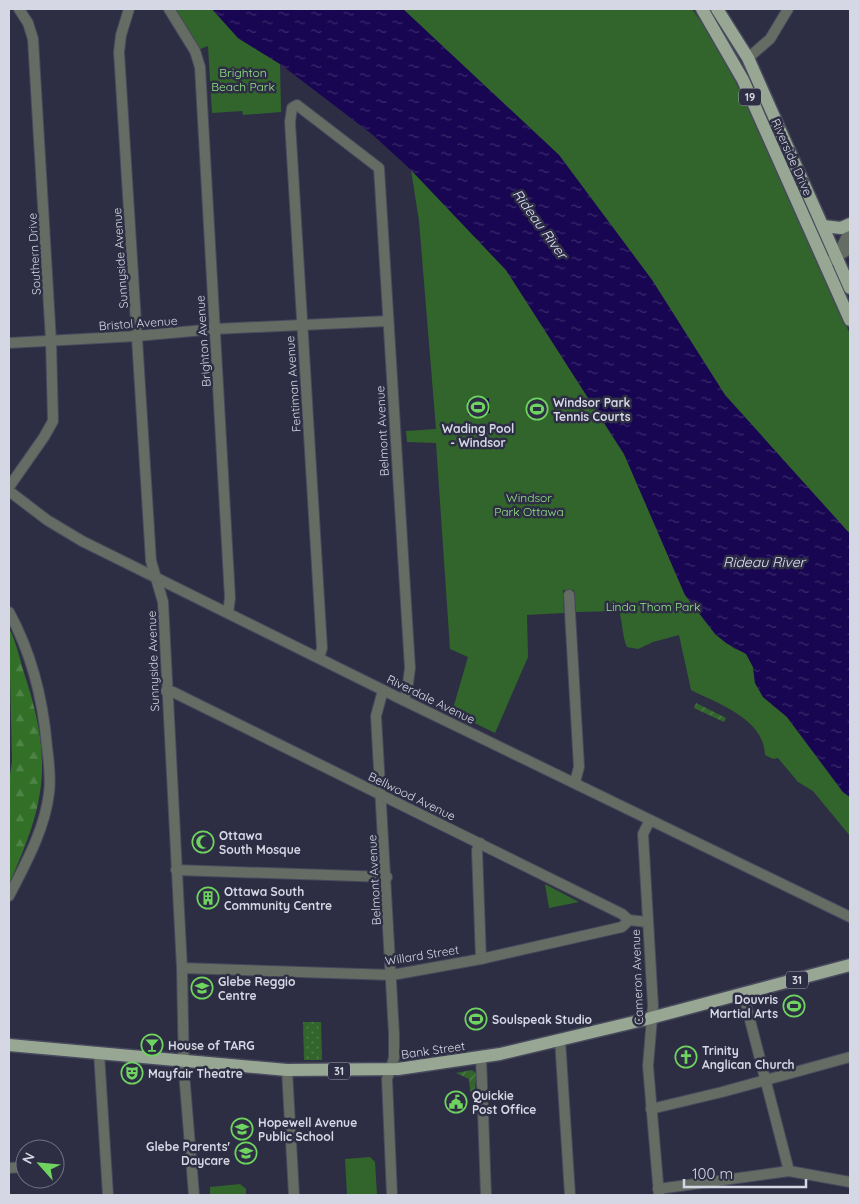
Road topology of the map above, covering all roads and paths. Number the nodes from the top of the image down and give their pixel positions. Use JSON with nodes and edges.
{"nodes":[{"id":1,"x":19,"y":9,"type":"edge"},
{"id":2,"x":129,"y":9,"type":"edge"},
{"id":3,"x":169,"y":9,"type":"edge"},
{"id":4,"x":702,"y":9,"type":"edge"},
{"id":5,"x":717,"y":9,"type":"edge"},
{"id":6,"x":788,"y":9,"type":"edge"},
{"id":7,"x":748,"y":58,"type":"junction"},
{"id":8,"x":292,"y":108,"type":"joint"},
{"id":9,"x":850,"y":224,"type":"edge"},
{"id":10,"x":822,"y":226,"type":"junction"},
{"id":11,"x":850,"y":230,"type":"edge"},
{"id":12,"x":850,"y":245,"type":"edge"},
{"id":13,"x":831,"y":260,"type":"junction"},
{"id":14,"x":850,"y":288,"type":"edge"},
{"id":15,"x":850,"y":320,"type":"edge"},
{"id":16,"x":388,"y":321,"type":"junction"},
{"id":17,"x":302,"y":325,"type":"junction"},
{"id":18,"x":215,"y":329,"type":"junction"},
{"id":19,"x":137,"y":336,"type":"junction"},
{"id":20,"x":51,"y":341,"type":"junction"},
{"id":21,"x":9,"y":343,"type":"edge"},
{"id":22,"x":9,"y":487,"type":"edge"},
{"id":23,"x":9,"y":491,"type":"edge"},
{"id":24,"x":156,"y":578,"type":"junction"},
{"id":25,"x":569,"y":595,"type":"dead end"},
{"id":26,"x":9,"y":612,"type":"edge"},
{"id":27,"x":228,"y":612,"type":"junction"},
{"id":28,"x":319,"y":658,"type":"junction"},
{"id":29,"x":383,"y":690,"type":"junction"},
{"id":30,"x":166,"y":691,"type":"junction"},
{"id":31,"x":403,"y":700,"type":"junction"},
{"id":32,"x":575,"y":782,"type":"junction"},
{"id":33,"x":382,"y":795,"type":"junction"},
{"id":34,"x":650,"y":820,"type":"junction"},
{"id":35,"x":480,"y":843,"type":"junction"},
{"id":36,"x":176,"y":870,"type":"junction"},
{"id":37,"x":387,"y":877,"type":"junction"},
{"id":38,"x":9,"y":896,"type":"edge"},
{"id":39,"x":850,"y":918,"type":"edge"},
{"id":40,"x":629,"y":920,"type":"junction"},
{"id":41,"x":647,"y":922,"type":"junction"},
{"id":42,"x":481,"y":959,"type":"junction"},
{"id":43,"x":850,"y":965,"type":"edge"},
{"id":44,"x":182,"y":968,"type":"junction"},
{"id":45,"x":392,"y":975,"type":"junction"},
{"id":46,"x":744,"y":994,"type":"junction"},
{"id":47,"x":652,"y":1018,"type":"junction"},
{"id":48,"x":560,"y":1039,"type":"junction"},
{"id":49,"x":9,"y":1045,"type":"edge"},
{"id":50,"x":99,"y":1053,"type":"junction"},
{"id":51,"x":481,"y":1057,"type":"junction"},
{"id":52,"x":850,"y":1058,"type":"edge"},
{"id":53,"x":184,"y":1062,"type":"junction"},
{"id":54,"x":287,"y":1070,"type":"junction"},
{"id":55,"x":391,"y":1070,"type":"junction"},
{"id":56,"x":765,"y":1080,"type":"junction"},
{"id":57,"x":651,"y":1109,"type":"junction"},
{"id":58,"x":789,"y":1171,"type":"junction"},
{"id":59,"x":850,"y":1182,"type":"edge"},
{"id":60,"x":658,"y":1192,"type":"edge"},
{"id":61,"x":108,"y":1195,"type":"edge"},
{"id":62,"x":194,"y":1195,"type":"edge"},
{"id":63,"x":294,"y":1195,"type":"edge"},
{"id":64,"x":392,"y":1195,"type":"edge"},
{"id":65,"x":486,"y":1195,"type":"edge"},
{"id":66,"x":570,"y":1195,"type":"edge"}],
"edges":[{"from":1,"to":20,"type":"street","name":"Southern Drive"},
{"from":2,"to":19,"type":"street","name":"Sunnyside Avenue"},
{"from":3,"to":18,"type":"street","name":"Brighton Avenue"},
{"from":4,"to":13,"type":"main road","name":"Riverside Drive","number":"19"},
{"from":5,"to":7,"type":"main road","name":"Riverside Drive","number":"19"},
{"from":6,"to":7,"type":"street"},
{"from":7,"to":10,"type":"main road","name":"Riverside Drive","number":"19"},
{"from":8,"to":16,"type":"street","name":"Belmont Avenue"},
{"from":8,"to":17,"type":"street","name":"Fentiman Avenue"},
{"from":9,"to":10,"type":"main road"},
{"from":10,"to":13,"type":"main road","name":"Riverside Drive","number":"19"},
{"from":11,"to":13,"type":"street"},
{"from":12,"to":13,"type":"street"},
{"from":13,"to":14,"type":"main road","name":"Riverside Drive","number":"19"},
{"from":13,"to":15,"type":"main road","name":"Riverside Drive","number":"19"},
{"from":16,"to":17,"type":"street","name":"Bristol Avenue"},
{"from":16,"to":31,"type":"street","name":"Belmont Avenue"},
{"from":17,"to":18,"type":"street","name":"Bristol Avenue"},
{"from":17,"to":28,"type":"street","name":"Fentiman Avenue"},
{"from":18,"to":19,"type":"street","name":"Bristol Avenue"},
{"from":18,"to":27,"type":"street","name":"Brighton Avenue"},
{"from":19,"to":20,"type":"street","name":"Bristol Avenue"},
{"from":19,"to":24,"type":"street","name":"Sunnyside Avenue"},
{"from":20,"to":21,"type":"street","name":"Bristol Avenue"},
{"from":20,"to":22,"type":"street","name":"Southern Drive"},
{"from":23,"to":24,"type":"street","name":"Riverdale Avenue"},
{"from":24,"to":27,"type":"street","name":"Riverdale Avenue"},
{"from":24,"to":30,"type":"street","name":"Sunnyside Avenue"},
{"from":25,"to":32,"type":"street"},
{"from":26,"to":38,"type":"street"},
{"from":27,"to":28,"type":"street","name":"Riverdale Avenue"},
{"from":28,"to":29,"type":"street","name":"Riverdale Avenue"},
{"from":29,"to":31,"type":"street","name":"Riverdale Avenue"},
{"from":29,"to":33,"type":"street","name":"Belmont Avenue"},
{"from":30,"to":33,"type":"street","name":"Bellwood Avenue"},
{"from":30,"to":36,"type":"street","name":"Sunnyside Avenue"},
{"from":31,"to":32,"type":"street","name":"Riverdale Avenue"},
{"from":32,"to":34,"type":"street","name":"Riverdale Avenue"},
{"from":33,"to":35,"type":"street","name":"Bellwood Avenue"},
{"from":33,"to":37,"type":"street","name":"Belmont Avenue"},
{"from":34,"to":39,"type":"street","name":"Riverdale Avenue"},
{"from":34,"to":41,"type":"street","name":"Cameron Avenue"},
{"from":35,"to":40,"type":"street","name":"Bellwood Avenue"},
{"from":35,"to":42,"type":"street"},
{"from":36,"to":37,"type":"street"},
{"from":36,"to":44,"type":"street","name":"Sunnyside Avenue"},
{"from":37,"to":45,"type":"street","name":"Belmont Avenue"},
{"from":40,"to":41,"type":"street","name":"Bellwood Avenue"},
{"from":40,"to":42,"type":"street","name":"Willard Street"},
{"from":41,"to":47,"type":"street","name":"Cameron Avenue"},
{"from":42,"to":45,"type":"street","name":"Willard Street"},
{"from":43,"to":46,"type":"main road","name":"Bank Street","number":"31"},
{"from":44,"to":45,"type":"street","name":"Willard Street"},
{"from":44,"to":53,"type":"street","name":"Sunnyside Avenue"},
{"from":45,"to":55,"type":"street","name":"Belmont Avenue"},
{"from":46,"to":47,"type":"main road","name":"Bank Street","number":"31"},
{"from":46,"to":56,"type":"street"},
{"from":47,"to":48,"type":"main road","name":"Bank Street","number":"31"},
{"from":47,"to":57,"type":"street","name":"Cameron Avenue"},
{"from":48,"to":51,"type":"main road","name":"Bank Street","number":"31"},
{"from":48,"to":66,"type":"street"},
{"from":49,"to":50,"type":"main road","name":"Bank Street","number":"31"},
{"from":50,"to":53,"type":"main road","name":"Bank Street","number":"31"},
{"from":50,"to":61,"type":"street"},
{"from":51,"to":55,"type":"main road","name":"Bank Street","number":"31"},
{"from":51,"to":65,"type":"street"},
{"from":52,"to":56,"type":"street"},
{"from":53,"to":54,"type":"main road","name":"Bank Street","number":"31"},
{"from":53,"to":62,"type":"street","name":"Sunnyside Avenue"},
{"from":54,"to":55,"type":"main road","name":"Bank Street","number":"31"},
{"from":54,"to":63,"type":"street"},
{"from":55,"to":64,"type":"street","name":"Belmont Avenue"},
{"from":56,"to":57,"type":"street"},
{"from":56,"to":58,"type":"street"},
{"from":57,"to":60,"type":"street","name":"Cameron Avenue"},
{"from":58,"to":59,"type":"street"},
{"from":58,"to":60,"type":"street"}]}
